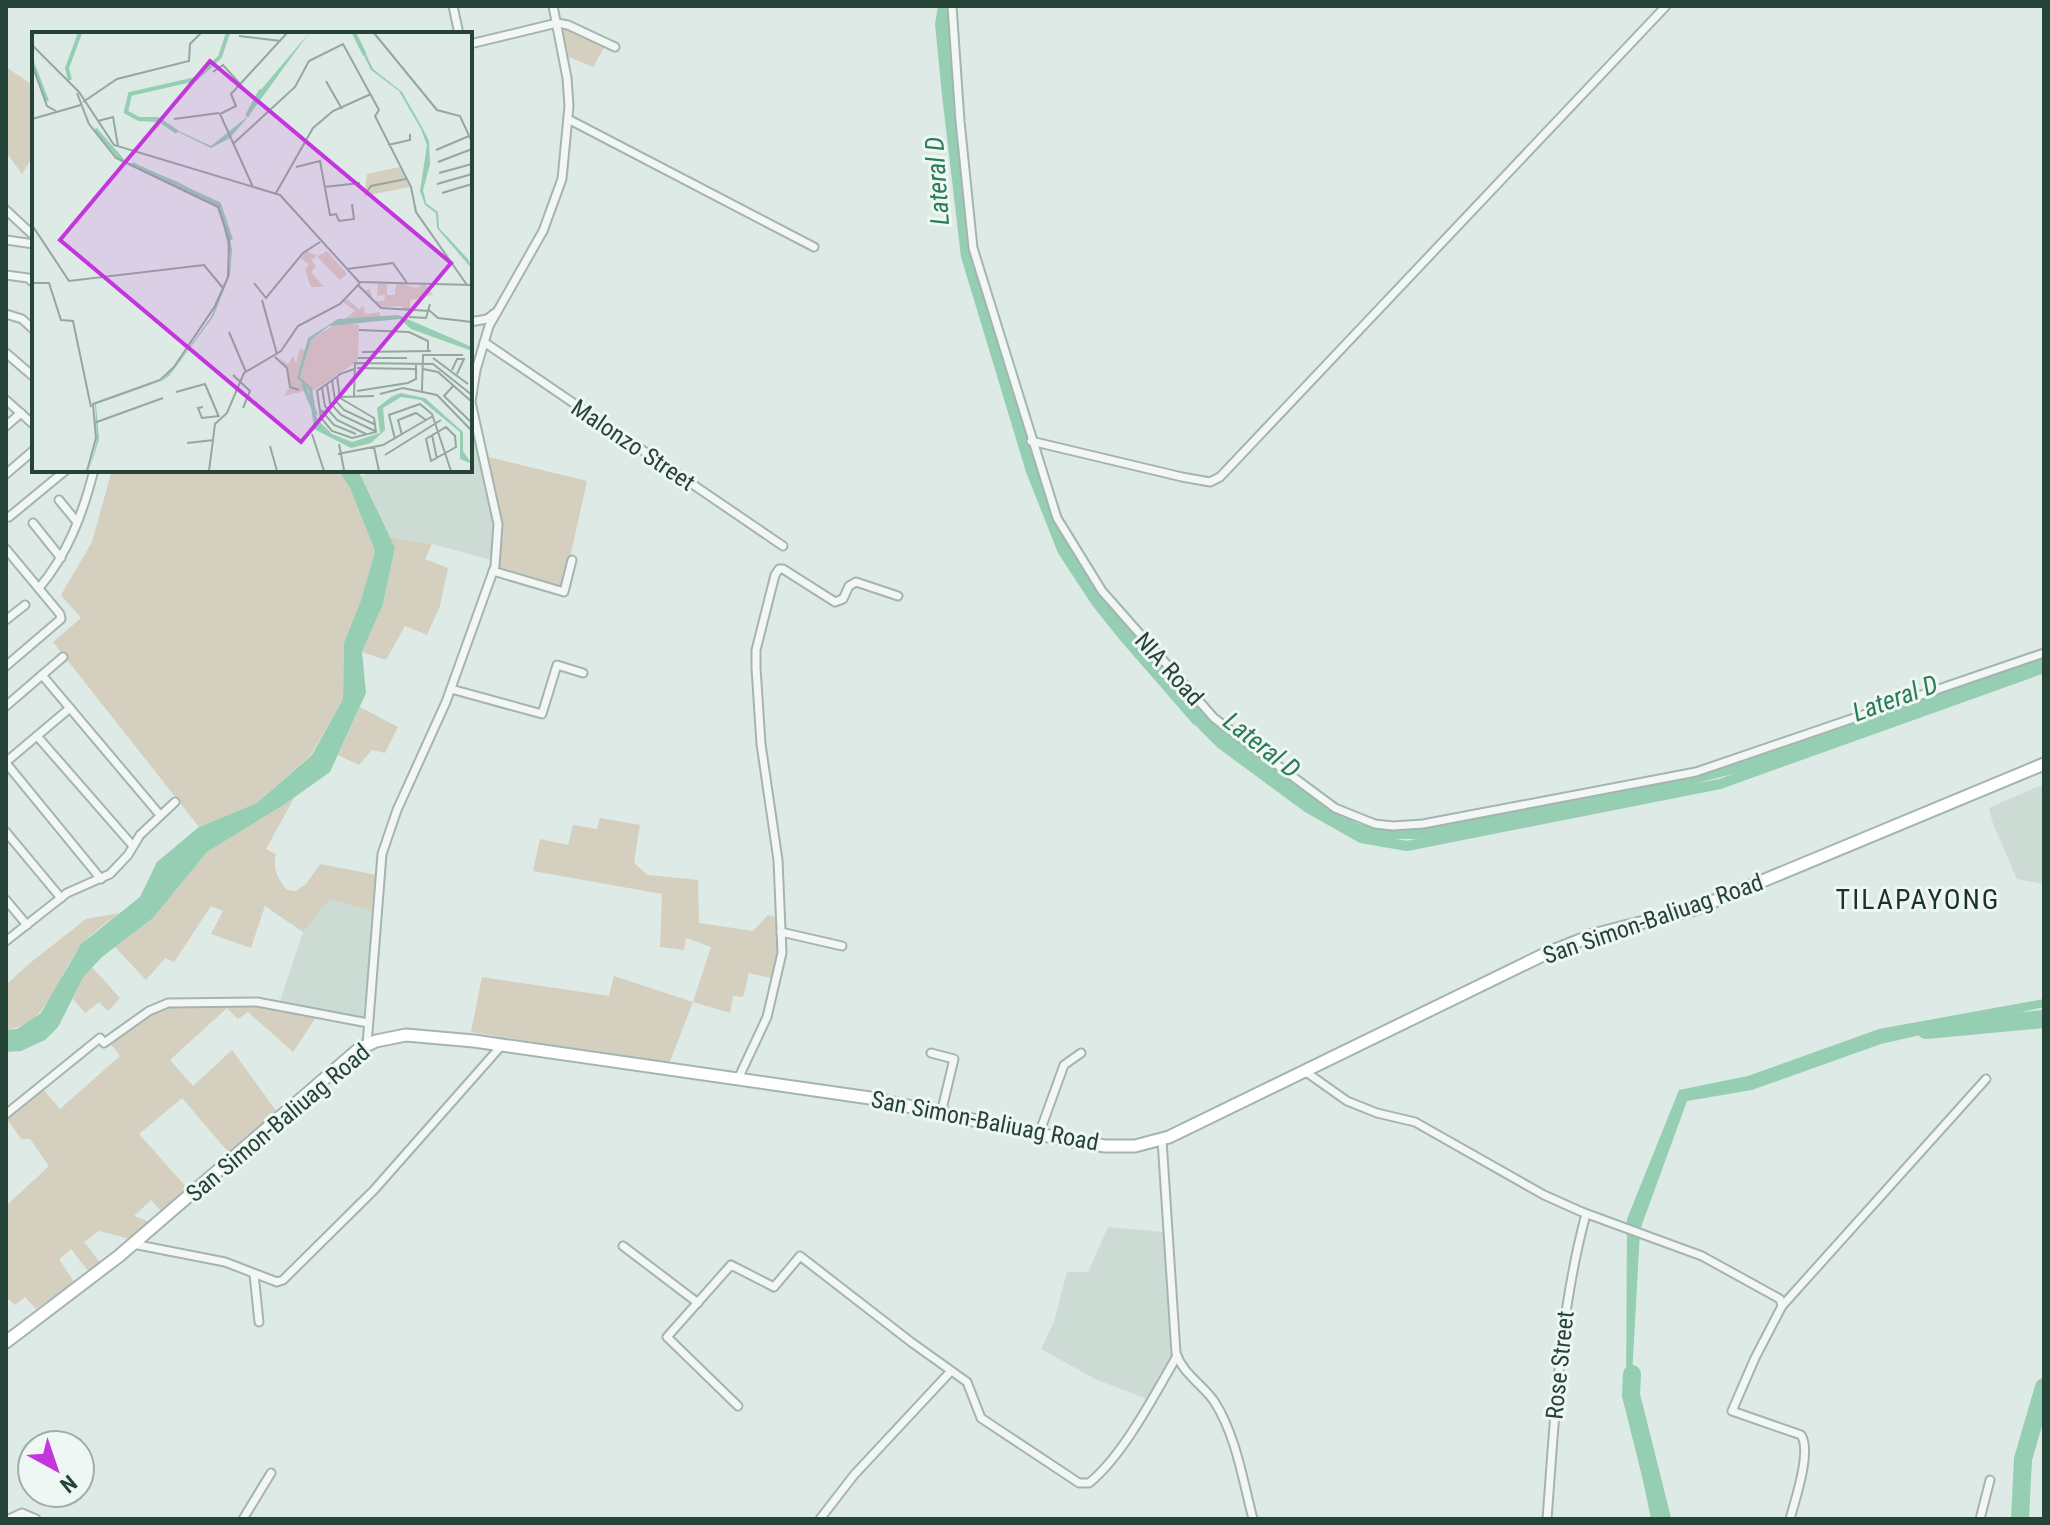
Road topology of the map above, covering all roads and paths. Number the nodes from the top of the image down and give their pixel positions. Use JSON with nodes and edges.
{"nodes":[{"id":1,"x":453,"y":6,"type":"edge"},
{"id":2,"x":553,"y":6,"type":"edge"},
{"id":3,"x":952,"y":6,"type":"edge"},
{"id":4,"x":1666,"y":6,"type":"edge"},
{"id":5,"x":557,"y":23,"type":"junction"},
{"id":6,"x":459,"y":32,"type":"edge"},
{"id":7,"x":472,"y":44,"type":"edge"},
{"id":8,"x":615,"y":47,"type":"dead end"},
{"id":9,"x":568,"y":119,"type":"junction"},
{"id":10,"x":6,"y":210,"type":"edge"},
{"id":11,"x":32,"y":234,"type":"edge"},
{"id":12,"x":6,"y":240,"type":"edge"},
{"id":13,"x":32,"y":244,"type":"edge"},
{"id":14,"x":814,"y":247,"type":"dead end"},
{"id":15,"x":6,"y":275,"type":"edge"},
{"id":16,"x":32,"y":281,"type":"edge"},
{"id":17,"x":497,"y":312,"type":"junction"},
{"id":18,"x":6,"y":314,"type":"edge"},
{"id":19,"x":472,"y":322,"type":"edge"},
{"id":20,"x":32,"y":328,"type":"edge"},
{"id":21,"x":484,"y":342,"type":"junction"},
{"id":22,"x":6,"y":353,"type":"edge"},
{"id":23,"x":32,"y":375,"type":"edge"},
{"id":24,"x":472,"y":396,"type":"edge"},
{"id":25,"x":6,"y":400,"type":"edge"},
{"id":26,"x":472,"y":407,"type":"edge"},
{"id":27,"x":21,"y":413,"type":"junction"},
{"id":28,"x":32,"y":423,"type":"edge"},
{"id":29,"x":6,"y":426,"type":"edge"},
{"id":30,"x":1031,"y":441,"type":"junction"},
{"id":31,"x":32,"y":452,"type":"edge"},
{"id":32,"x":64,"y":472,"type":"edge"},
{"id":33,"x":6,"y":474,"type":"edge"},
{"id":34,"x":93,"y":474,"type":"edge"},
{"id":35,"x":59,"y":500,"type":"dead end"},
{"id":36,"x":9,"y":517,"type":"dead end"},
{"id":37,"x":77,"y":522,"type":"junction"},
{"id":38,"x":33,"y":523,"type":"dead end"},
{"id":39,"x":783,"y":546,"type":"dead end"},
{"id":40,"x":6,"y":549,"type":"edge"},
{"id":41,"x":61,"y":558,"type":"junction"},
{"id":42,"x":572,"y":560,"type":"dead end"},
{"id":43,"x":493,"y":571,"type":"junction"},
{"id":44,"x":39,"y":588,"type":"junction"},
{"id":45,"x":898,"y":596,"type":"dead end"},
{"id":46,"x":25,"y":605,"type":"dead end"},
{"id":47,"x":7,"y":617,"type":"edge"},
{"id":48,"x":2044,"y":653,"type":"edge"},
{"id":49,"x":63,"y":657,"type":"dead end"},
{"id":50,"x":6,"y":666,"type":"edge"},
{"id":51,"x":583,"y":673,"type":"dead end"},
{"id":52,"x":42,"y":675,"type":"junction"},
{"id":53,"x":451,"y":689,"type":"junction"},
{"id":54,"x":6,"y":706,"type":"edge"},
{"id":55,"x":70,"y":708,"type":"junction"},
{"id":56,"x":37,"y":736,"type":"junction"},
{"id":57,"x":6,"y":763,"type":"edge"},
{"id":58,"x":2044,"y":764,"type":"edge"},
{"id":59,"x":175,"y":802,"type":"dead end"},
{"id":60,"x":160,"y":815,"type":"junction"},
{"id":61,"x":6,"y":832,"type":"edge"},
{"id":62,"x":133,"y":846,"type":"junction"},
{"id":63,"x":101,"y":879,"type":"junction"},
{"id":64,"x":61,"y":898,"type":"junction"},
{"id":65,"x":6,"y":900,"type":"edge"},
{"id":66,"x":27,"y":925,"type":"junction"},
{"id":67,"x":781,"y":932,"type":"junction"},
{"id":68,"x":6,"y":941,"type":"edge"},
{"id":69,"x":842,"y":946,"type":"dead end"},
{"id":70,"x":368,"y":1023,"type":"junction"},
{"id":71,"x":367,"y":1045,"type":"junction"},
{"id":72,"x":502,"y":1045,"type":"junction"},
{"id":73,"x":931,"y":1053,"type":"dead end"},
{"id":74,"x":1081,"y":1053,"type":"dead end"},
{"id":75,"x":1306,"y":1072,"type":"junction"},
{"id":76,"x":738,"y":1079,"type":"junction"},
{"id":77,"x":1986,"y":1079,"type":"dead end"},
{"id":78,"x":941,"y":1113,"type":"junction"},
{"id":79,"x":6,"y":1114,"type":"edge"},
{"id":80,"x":1039,"y":1134,"type":"junction"},
{"id":81,"x":1162,"y":1140,"type":"junction"},
{"id":82,"x":1586,"y":1214,"type":"junction"},
{"id":83,"x":133,"y":1244,"type":"junction"},
{"id":84,"x":623,"y":1246,"type":"dead end"},
{"id":85,"x":254,"y":1274,"type":"junction"},
{"id":86,"x":698,"y":1303,"type":"junction"},
{"id":87,"x":1782,"y":1306,"type":"junction"},
{"id":88,"x":259,"y":1322,"type":"dead end"},
{"id":89,"x":6,"y":1342,"type":"edge"},
{"id":90,"x":1177,"y":1356,"type":"junction"},
{"id":91,"x":951,"y":1371,"type":"junction"},
{"id":92,"x":738,"y":1406,"type":"dead end"},
{"id":93,"x":271,"y":1473,"type":"dead end"},
{"id":94,"x":1990,"y":1480,"type":"dead end"},
{"id":95,"x":9,"y":1519,"type":"edge"},
{"id":96,"x":36,"y":1519,"type":"edge"},
{"id":97,"x":243,"y":1519,"type":"edge"},
{"id":98,"x":820,"y":1519,"type":"edge"},
{"id":99,"x":1253,"y":1519,"type":"edge"},
{"id":100,"x":1547,"y":1519,"type":"edge"},
{"id":101,"x":1790,"y":1519,"type":"edge"},
{"id":102,"x":1980,"y":1519,"type":"edge"}],
"edges":[{"from":1,"to":6,"type":"street"},
{"from":2,"to":5,"type":"street"},
{"from":3,"to":30,"type":"street","name":"NIA Road"},
{"from":4,"to":30,"type":"street"},
{"from":5,"to":7,"type":"street"},
{"from":5,"to":8,"type":"street"},
{"from":5,"to":9,"type":"street"},
{"from":9,"to":14,"type":"street"},
{"from":9,"to":17,"type":"street"},
{"from":10,"to":11,"type":"street"},
{"from":12,"to":13,"type":"street"},
{"from":15,"to":16,"type":"street"},
{"from":17,"to":19,"type":"street"},
{"from":17,"to":21,"type":"street"},
{"from":18,"to":20,"type":"street"},
{"from":21,"to":24,"type":"street"},
{"from":21,"to":39,"type":"street","name":"Malonzo Street"},
{"from":22,"to":23,"type":"street"},
{"from":25,"to":27,"type":"street"},
{"from":26,"to":43,"type":"street"},
{"from":27,"to":28,"type":"street"},
{"from":27,"to":29,"type":"street"},
{"from":30,"to":48,"type":"street","name":"NIA Road"},
{"from":31,"to":33,"type":"street"},
{"from":32,"to":36,"type":"street"},
{"from":34,"to":37,"type":"street"},
{"from":35,"to":37,"type":"street"},
{"from":37,"to":41,"type":"street"},
{"from":38,"to":41,"type":"street"},
{"from":40,"to":44,"type":"street"},
{"from":41,"to":44,"type":"street"},
{"from":42,"to":43,"type":"street"},
{"from":43,"to":53,"type":"street"},
{"from":44,"to":50,"type":"street"},
{"from":45,"to":67,"type":"street"},
{"from":46,"to":47,"type":"street"},
{"from":49,"to":52,"type":"street"},
{"from":51,"to":53,"type":"street"},
{"from":52,"to":54,"type":"street"},
{"from":52,"to":55,"type":"street"},
{"from":53,"to":70,"type":"street"},
{"from":55,"to":56,"type":"street"},
{"from":55,"to":60,"type":"street"},
{"from":56,"to":57,"type":"street"},
{"from":56,"to":62,"type":"street"},
{"from":57,"to":63,"type":"street"},
{"from":58,"to":75,"type":"main road","name":"San Simon-Baliuag Road"},
{"from":59,"to":60,"type":"street"},
{"from":60,"to":62,"type":"street"},
{"from":61,"to":64,"type":"street"},
{"from":62,"to":63,"type":"street"},
{"from":63,"to":64,"type":"street"},
{"from":64,"to":66,"type":"street"},
{"from":65,"to":66,"type":"street"},
{"from":66,"to":68,"type":"street"},
{"from":67,"to":69,"type":"street"},
{"from":67,"to":76,"type":"street"},
{"from":70,"to":71,"type":"street"},
{"from":70,"to":79,"type":"street"},
{"from":71,"to":72,"type":"main road","name":"San Simon-Baliuag Road"},
{"from":71,"to":83,"type":"main road","name":"San Simon-Baliuag Road"},
{"from":72,"to":76,"type":"main road","name":"San Simon-Baliuag Road"},
{"from":72,"to":85,"type":"street"},
{"from":73,"to":78,"type":"street"},
{"from":74,"to":80,"type":"street"},
{"from":75,"to":81,"type":"main road","name":"San Simon-Baliuag Road"},
{"from":75,"to":82,"type":"street"},
{"from":76,"to":78,"type":"main road","name":"San Simon-Baliuag Road"},
{"from":77,"to":87,"type":"street"},
{"from":78,"to":80,"type":"main road","name":"San Simon-Baliuag Road"},
{"from":80,"to":81,"type":"main road","name":"San Simon-Baliuag Road"},
{"from":81,"to":90,"type":"street"},
{"from":82,"to":87,"type":"street"},
{"from":82,"to":100,"type":"street","name":"Rose Street"},
{"from":83,"to":85,"type":"street"},
{"from":83,"to":89,"type":"main road","name":"San Simon-Baliuag Road"},
{"from":84,"to":86,"type":"street"},
{"from":85,"to":88,"type":"street"},
{"from":86,"to":91,"type":"street"},
{"from":86,"to":92,"type":"street"},
{"from":87,"to":101,"type":"street"},
{"from":90,"to":91,"type":"street"},
{"from":90,"to":99,"type":"street"},
{"from":91,"to":98,"type":"street"},
{"from":93,"to":97,"type":"street"},
{"from":94,"to":102,"type":"street"},
{"from":95,"to":96,"type":"street"}]}
